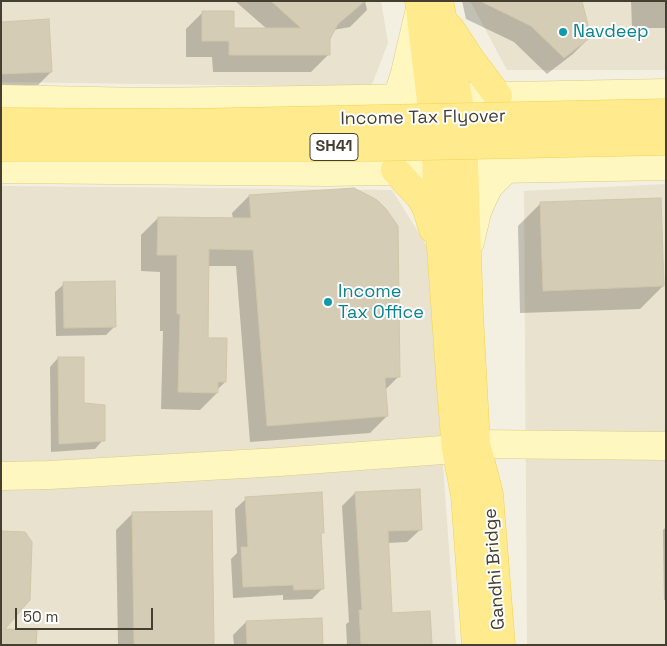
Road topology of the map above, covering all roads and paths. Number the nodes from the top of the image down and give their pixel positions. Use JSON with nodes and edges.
{"nodes":[{"id":1,"x":430,"y":7,"type":"edge"},
{"id":2,"x":666,"y":93,"type":"edge"},
{"id":3,"x":498,"y":96,"type":"junction"},
{"id":4,"x":458,"y":97,"type":"junction"},
{"id":5,"x":397,"y":98,"type":"junction"},
{"id":6,"x":431,"y":98,"type":"junction"},
{"id":7,"x":1,"y":99,"type":"edge"},
{"id":8,"x":666,"y":113,"type":"edge"},
{"id":9,"x":1,"y":122,"type":"edge"},
{"id":10,"x":666,"y":141,"type":"edge"},
{"id":11,"x":1,"y":147,"type":"edge"},
{"id":12,"x":666,"y":166,"type":"edge"},
{"id":13,"x":1,"y":169,"type":"edge"},
{"id":14,"x":464,"y":169,"type":"junction"},
{"id":15,"x":506,"y":169,"type":"junction"},
{"id":16,"x":395,"y":170,"type":"junction"},
{"id":17,"x":436,"y":170,"type":"junction"},
{"id":18,"x":468,"y":252,"type":"junction"},
{"id":19,"x":442,"y":257,"type":"junction"},
{"id":20,"x":666,"y":446,"type":"edge"},
{"id":21,"x":466,"y":447,"type":"junction"},
{"id":22,"x":1,"y":476,"type":"edge"},
{"id":23,"x":477,"y":495,"type":"junction"},
{"id":24,"x":476,"y":645,"type":"edge"},
{"id":25,"x":501,"y":645,"type":"edge"}],
"edges":[{"from":1,"to":3,"type":"main road"},
{"from":1,"to":4,"type":"main road"},
{"from":1,"to":5,"type":"main road"},
{"from":1,"to":6,"type":"main road"},
{"from":2,"to":3,"type":"main road"},
{"from":3,"to":4,"type":"main road"},
{"from":4,"to":6,"type":"main road"},
{"from":4,"to":14,"type":"main road"},
{"from":5,"to":6,"type":"main road"},
{"from":5,"to":7,"type":"main road"},
{"from":6,"to":17,"type":"main road"},
{"from":8,"to":9,"type":"main road","name":"Income Tax Flyover","bridge":true},
{"from":10,"to":11,"type":"main road","name":"Income Tax Flyover","number":"SH41","bridge":true},
{"from":12,"to":15,"type":"main road"},
{"from":13,"to":16,"type":"main road"},
{"from":14,"to":15,"type":"main road"},
{"from":14,"to":17,"type":"main road"},
{"from":14,"to":18,"type":"main road"},
{"from":15,"to":18,"type":"main road"},
{"from":16,"to":17,"type":"main road"},
{"from":16,"to":19,"type":"main road"},
{"from":17,"to":19,"type":"main road"},
{"from":18,"to":21,"type":"main road"},
{"from":19,"to":21,"type":"main road"},
{"from":20,"to":21,"type":"main road"},
{"from":21,"to":22,"type":"main road"},
{"from":21,"to":23,"type":"main road"},
{"from":23,"to":24,"type":"main road","name":"Gandhi Bridge"},
{"from":23,"to":25,"type":"main road","name":"Gandhi Bridge"}]}
